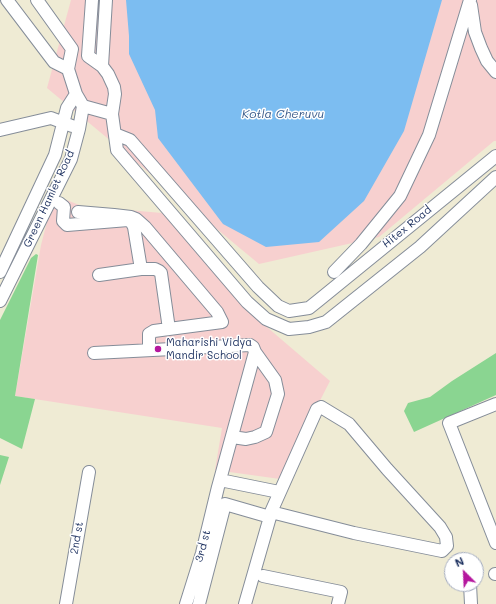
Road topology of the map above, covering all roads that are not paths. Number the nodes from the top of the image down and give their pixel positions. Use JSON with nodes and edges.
{"nodes":[{"id":1,"x":7,"y":0,"type":"edge"},
{"id":2,"x":37,"y":0,"type":"edge"},
{"id":3,"x":92,"y":0,"type":"edge"},
{"id":4,"x":106,"y":0,"type":"edge"},
{"id":5,"x":471,"y":0,"type":"edge"},
{"id":6,"x":102,"y":66,"type":"junction"},
{"id":7,"x":68,"y":69,"type":"junction"},
{"id":8,"x":496,"y":72,"type":"edge"},
{"id":9,"x":76,"y":94,"type":"junction"},
{"id":10,"x":83,"y":106,"type":"junction"},
{"id":11,"x":112,"y":114,"type":"junction"},
{"id":12,"x":64,"y":124,"type":"junction"},
{"id":13,"x":79,"y":129,"type":"junction"},
{"id":14,"x":0,"y":130,"type":"edge"},
{"id":15,"x":115,"y":134,"type":"junction"},
{"id":16,"x":496,"y":156,"type":"edge"},
{"id":17,"x":472,"y":174,"type":"junction"},
{"id":18,"x":496,"y":177,"type":"edge"},
{"id":19,"x":484,"y":188,"type":"junction"},
{"id":20,"x":58,"y":203,"type":"dead end"},
{"id":21,"x":78,"y":212,"type":"dead end"},
{"id":22,"x":141,"y":269,"type":"junction"},
{"id":23,"x":0,"y":272,"type":"edge"},
{"id":24,"x":334,"y":272,"type":"dead end"},
{"id":25,"x":99,"y":275,"type":"dead end"},
{"id":26,"x":0,"y":301,"type":"edge"},
{"id":27,"x":169,"y":329,"type":"junction"},
{"id":28,"x":149,"y":350,"type":"junction"},
{"id":29,"x":255,"y":352,"type":"junction"},
{"id":30,"x":94,"y":353,"type":"dead end"},
{"id":31,"x":496,"y":404,"type":"edge"},
{"id":32,"x":232,"y":437,"type":"junction"},
{"id":33,"x":89,"y":472,"type":"dead end"},
{"id":34,"x":219,"y":484,"type":"junction"},
{"id":35,"x":279,"y":492,"type":"junction"},
{"id":36,"x":496,"y":543,"type":"edge"},
{"id":37,"x":206,"y":558,"type":"junction"},
{"id":38,"x":263,"y":576,"type":"dead end"},
{"id":39,"x":470,"y":592,"type":"edge"},
{"id":40,"x":66,"y":604,"type":"edge"},
{"id":41,"x":186,"y":604,"type":"edge"},
{"id":42,"x":199,"y":604,"type":"edge"},
{"id":43,"x":245,"y":604,"type":"edge"},
{"id":44,"x":338,"y":604,"type":"edge"},
{"id":45,"x":471,"y":604,"type":"edge"}],
"edges":[{"from":1,"to":7,"type":"street"},
{"from":2,"to":7,"type":"street"},
{"from":3,"to":6,"type":"street"},
{"from":4,"to":6,"type":"street"},
{"from":5,"to":8,"type":"street"},
{"from":5,"to":24,"type":"street"},
{"from":6,"to":11,"type":"street"},
{"from":7,"to":9,"type":"street"},
{"from":9,"to":10,"type":"street"},
{"from":9,"to":12,"type":"street","name":"Green Hamlet Road"},
{"from":10,"to":11,"type":"street"},
{"from":10,"to":13,"type":"street","name":"Green Hamlet Road"},
{"from":11,"to":15,"type":"street"},
{"from":12,"to":13,"type":"street"},
{"from":12,"to":14,"type":"street"},
{"from":12,"to":23,"type":"street","name":"Green Hamlet Road"},
{"from":13,"to":26,"type":"street","name":"Green Hamlet Road"},
{"from":15,"to":17,"type":"street","name":"Hitex Road"},
{"from":15,"to":19,"type":"street"},
{"from":16,"to":17,"type":"street","name":"Hitex Road"},
{"from":17,"to":19,"type":"street"},
{"from":18,"to":19,"type":"street"},
{"from":20,"to":22,"type":"street"},
{"from":21,"to":27,"type":"street"},
{"from":22,"to":25,"type":"street"},
{"from":22,"to":27,"type":"street"},
{"from":27,"to":28,"type":"street"},
{"from":28,"to":29,"type":"street"},
{"from":28,"to":30,"type":"street"},
{"from":29,"to":32,"type":"street","name":"3rd st"},
{"from":29,"to":32,"type":"street"},
{"from":31,"to":36,"type":"street"},
{"from":32,"to":34,"type":"street","name":"3rd st"},
{"from":33,"to":40,"type":"street","name":"2nd st"},
{"from":34,"to":35,"type":"street"},
{"from":34,"to":37,"type":"street","name":"3rd st"},
{"from":35,"to":35,"type":"street"},
{"from":37,"to":41,"type":"street","name":"3rd st"},
{"from":37,"to":42,"type":"street"},
{"from":37,"to":43,"type":"street"},
{"from":38,"to":44,"type":"street"},
{"from":39,"to":45,"type":"street"}]}
